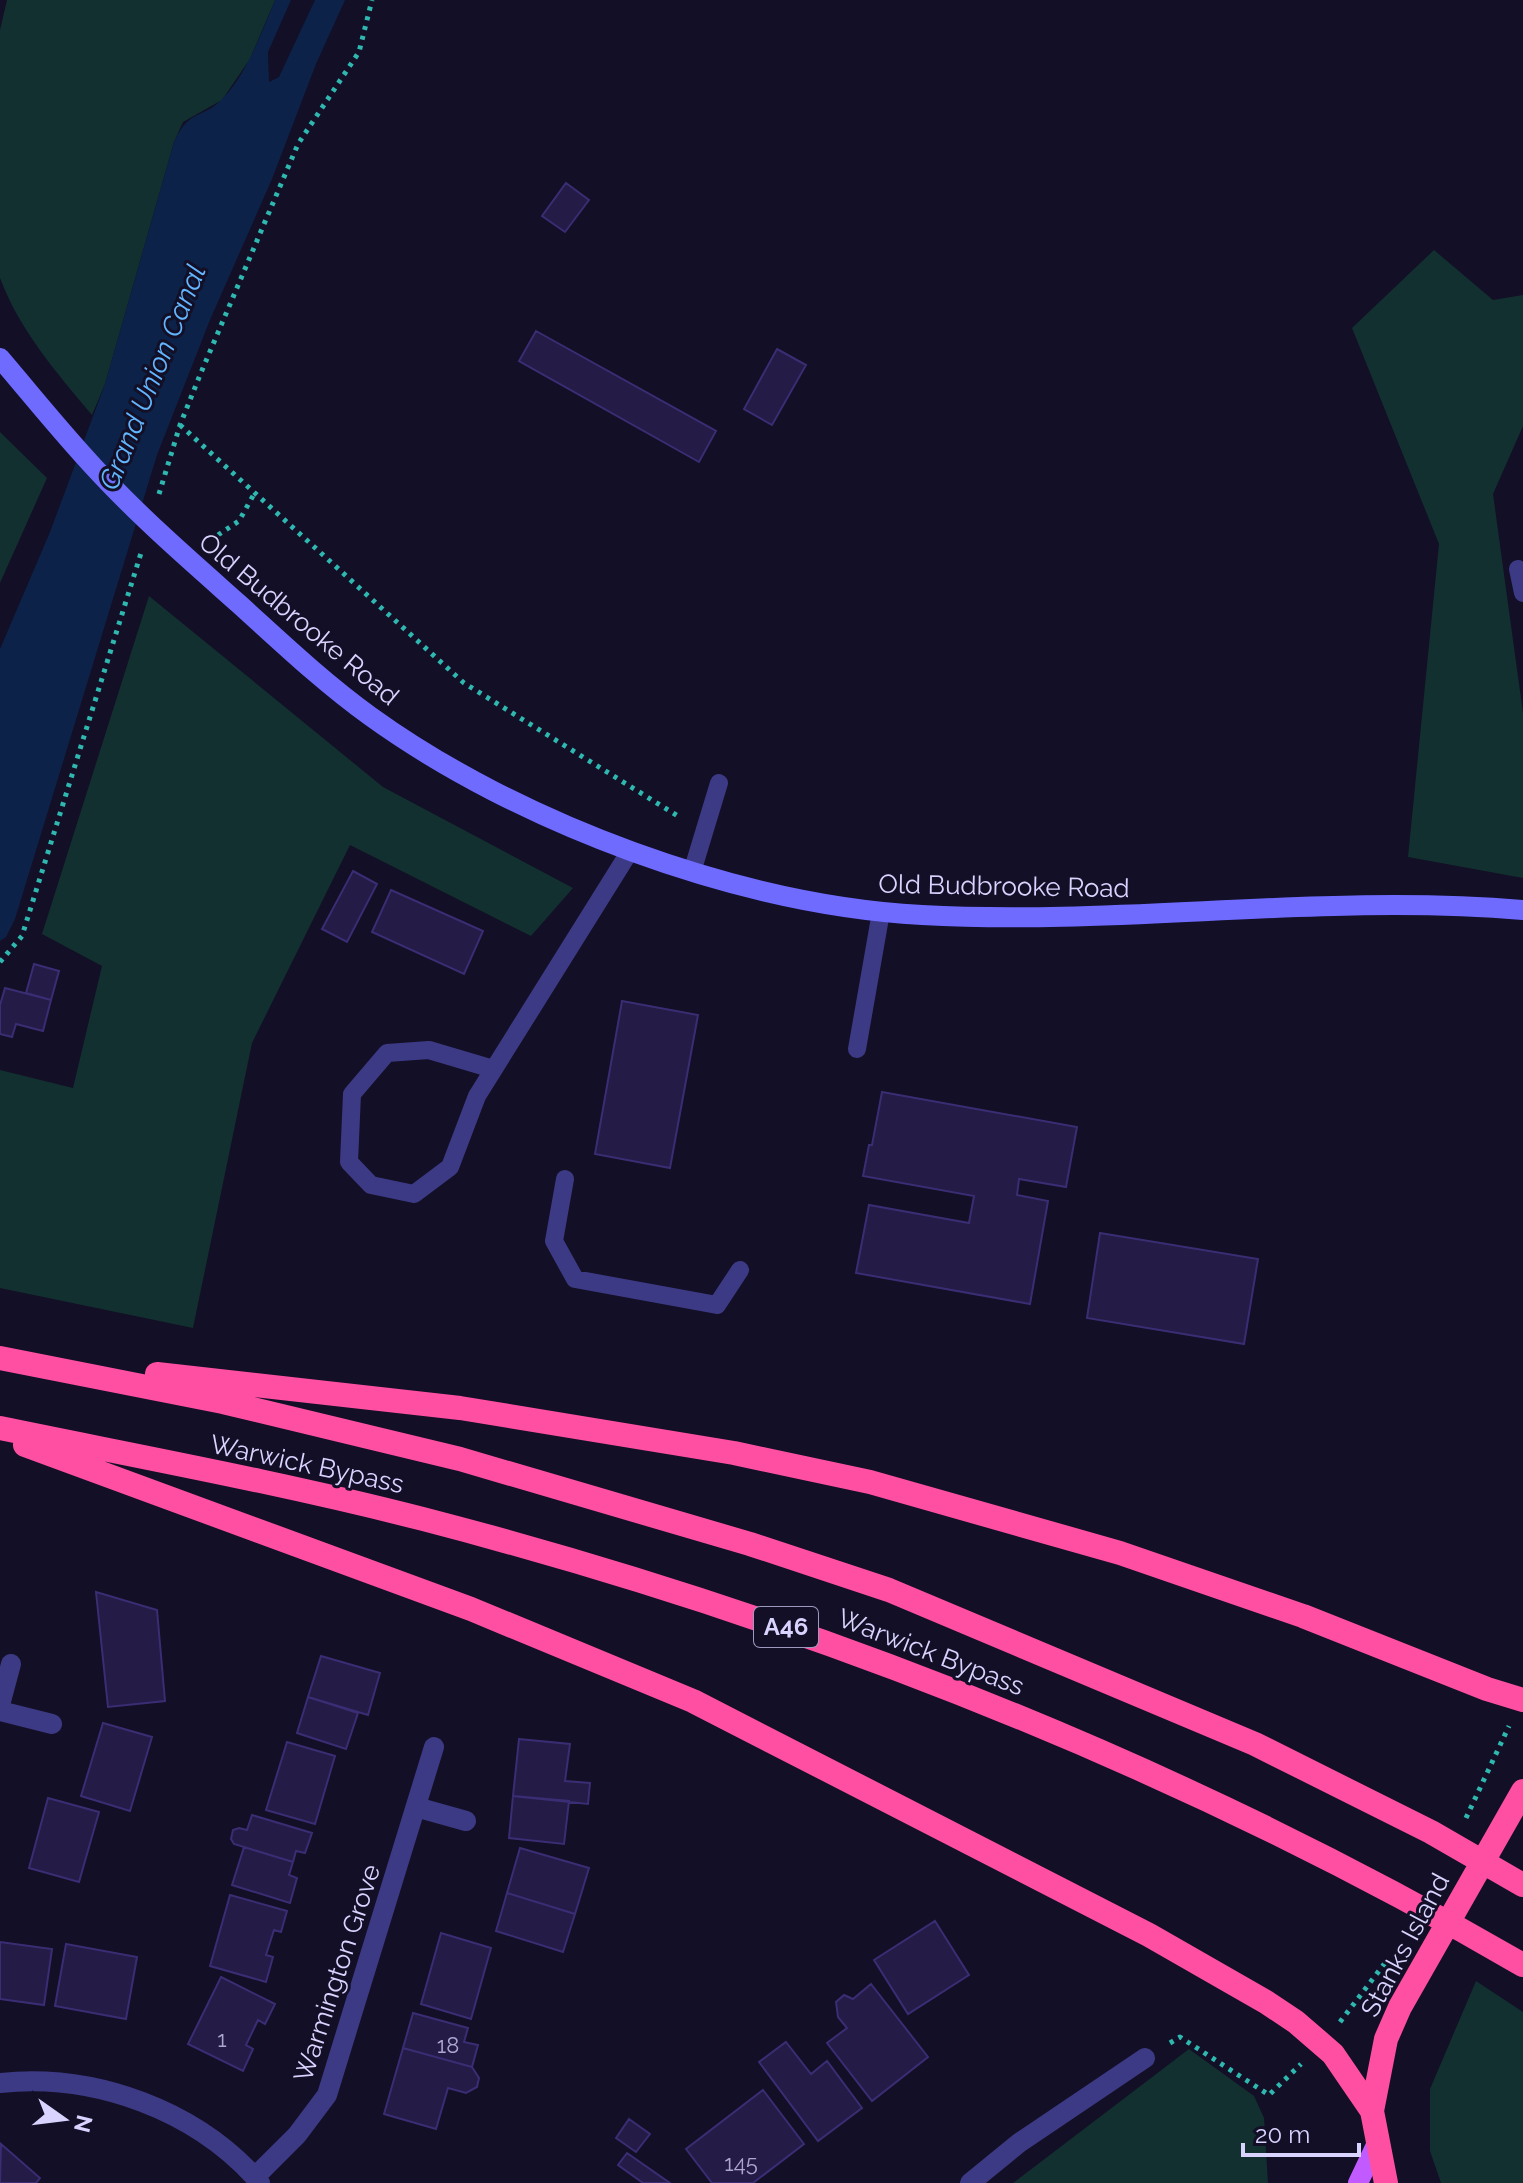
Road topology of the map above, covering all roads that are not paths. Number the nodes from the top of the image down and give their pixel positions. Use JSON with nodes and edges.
{"nodes":[{"id":1,"x":0,"y":358,"type":"edge"},
{"id":2,"x":1518,"y":569,"type":"dead end"},
{"id":3,"x":1523,"y":593,"type":"edge"},
{"id":4,"x":719,"y":783,"type":"dead end"},
{"id":5,"x":630,"y":851,"type":"junction"},
{"id":6,"x":692,"y":872,"type":"junction"},
{"id":7,"x":1523,"y":910,"type":"edge"},
{"id":8,"x":881,"y":912,"type":"junction"},
{"id":9,"x":857,"y":1049,"type":"dead end"},
{"id":10,"x":493,"y":1069,"type":"junction"},
{"id":11,"x":565,"y":1179,"type":"dead end"},
{"id":12,"x":740,"y":1270,"type":"dead end"},
{"id":13,"x":0,"y":1358,"type":"edge"},
{"id":14,"x":0,"y":1428,"type":"edge"},
{"id":15,"x":0,"y":1436,"type":"edge"},
{"id":16,"x":11,"y":1664,"type":"dead end"},
{"id":17,"x":1521,"y":1700,"type":"edge"},
{"id":18,"x":0,"y":1705,"type":"edge"},
{"id":19,"x":0,"y":1711,"type":"edge"},
{"id":20,"x":52,"y":1724,"type":"dead end"},
{"id":21,"x":434,"y":1747,"type":"dead end"},
{"id":22,"x":1517,"y":1800,"type":"edge"},
{"id":23,"x":416,"y":1807,"type":"junction"},
{"id":24,"x":466,"y":1821,"type":"dead end"},
{"id":25,"x":1523,"y":1885,"type":"edge"},
{"id":26,"x":1523,"y":1965,"type":"edge"},
{"id":27,"x":1145,"y":2058,"type":"dead end"},
{"id":28,"x":0,"y":2083,"type":"edge"},
{"id":29,"x":1372,"y":2111,"type":"junction"},
{"id":30,"x":1377,"y":2143,"type":"junction"},
{"id":31,"x":258,"y":2180,"type":"edge"},
{"id":32,"x":970,"y":2183,"type":"edge"},
{"id":33,"x":1358,"y":2183,"type":"edge"},
{"id":34,"x":1386,"y":2183,"type":"edge"}],
"edges":[{"from":1,"to":5,"type":"street","name":"Old Budbrooke Road"},
{"from":2,"to":3,"type":"lane"},
{"from":4,"to":6,"type":"lane"},
{"from":5,"to":6,"type":"street","name":"Old Budbrooke Road"},
{"from":5,"to":10,"type":"lane"},
{"from":6,"to":8,"type":"street","name":"Old Budbrooke Road"},
{"from":7,"to":8,"type":"street","name":"Old Budbrooke Road"},
{"from":8,"to":9,"type":"lane"},
{"from":10,"to":10,"type":"lane"},
{"from":11,"to":12,"type":"lane"},
{"from":13,"to":17,"type":"highway"},
{"from":13,"to":25,"type":"highway","name":"Warwick Bypass","number":"A46"},
{"from":14,"to":26,"type":"highway","name":"Warwick Bypass","number":"A46"},
{"from":15,"to":29,"type":"highway"},
{"from":16,"to":18,"type":"street"},
{"from":19,"to":20,"type":"street"},
{"from":21,"to":23,"type":"street","name":"Warmington Grove"},
{"from":22,"to":29,"type":"highway","name":"Stanks Island"},
{"from":23,"to":24,"type":"street"},
{"from":23,"to":31,"type":"street","name":"Warmington Grove"},
{"from":27,"to":32,"type":"street"},
{"from":28,"to":31,"type":"street"},
{"from":29,"to":30,"type":"highway","name":"Stanks Island"},
{"from":30,"to":33,"type":"main road"},
{"from":30,"to":34,"type":"highway","name":"Stanks Island"}]}
